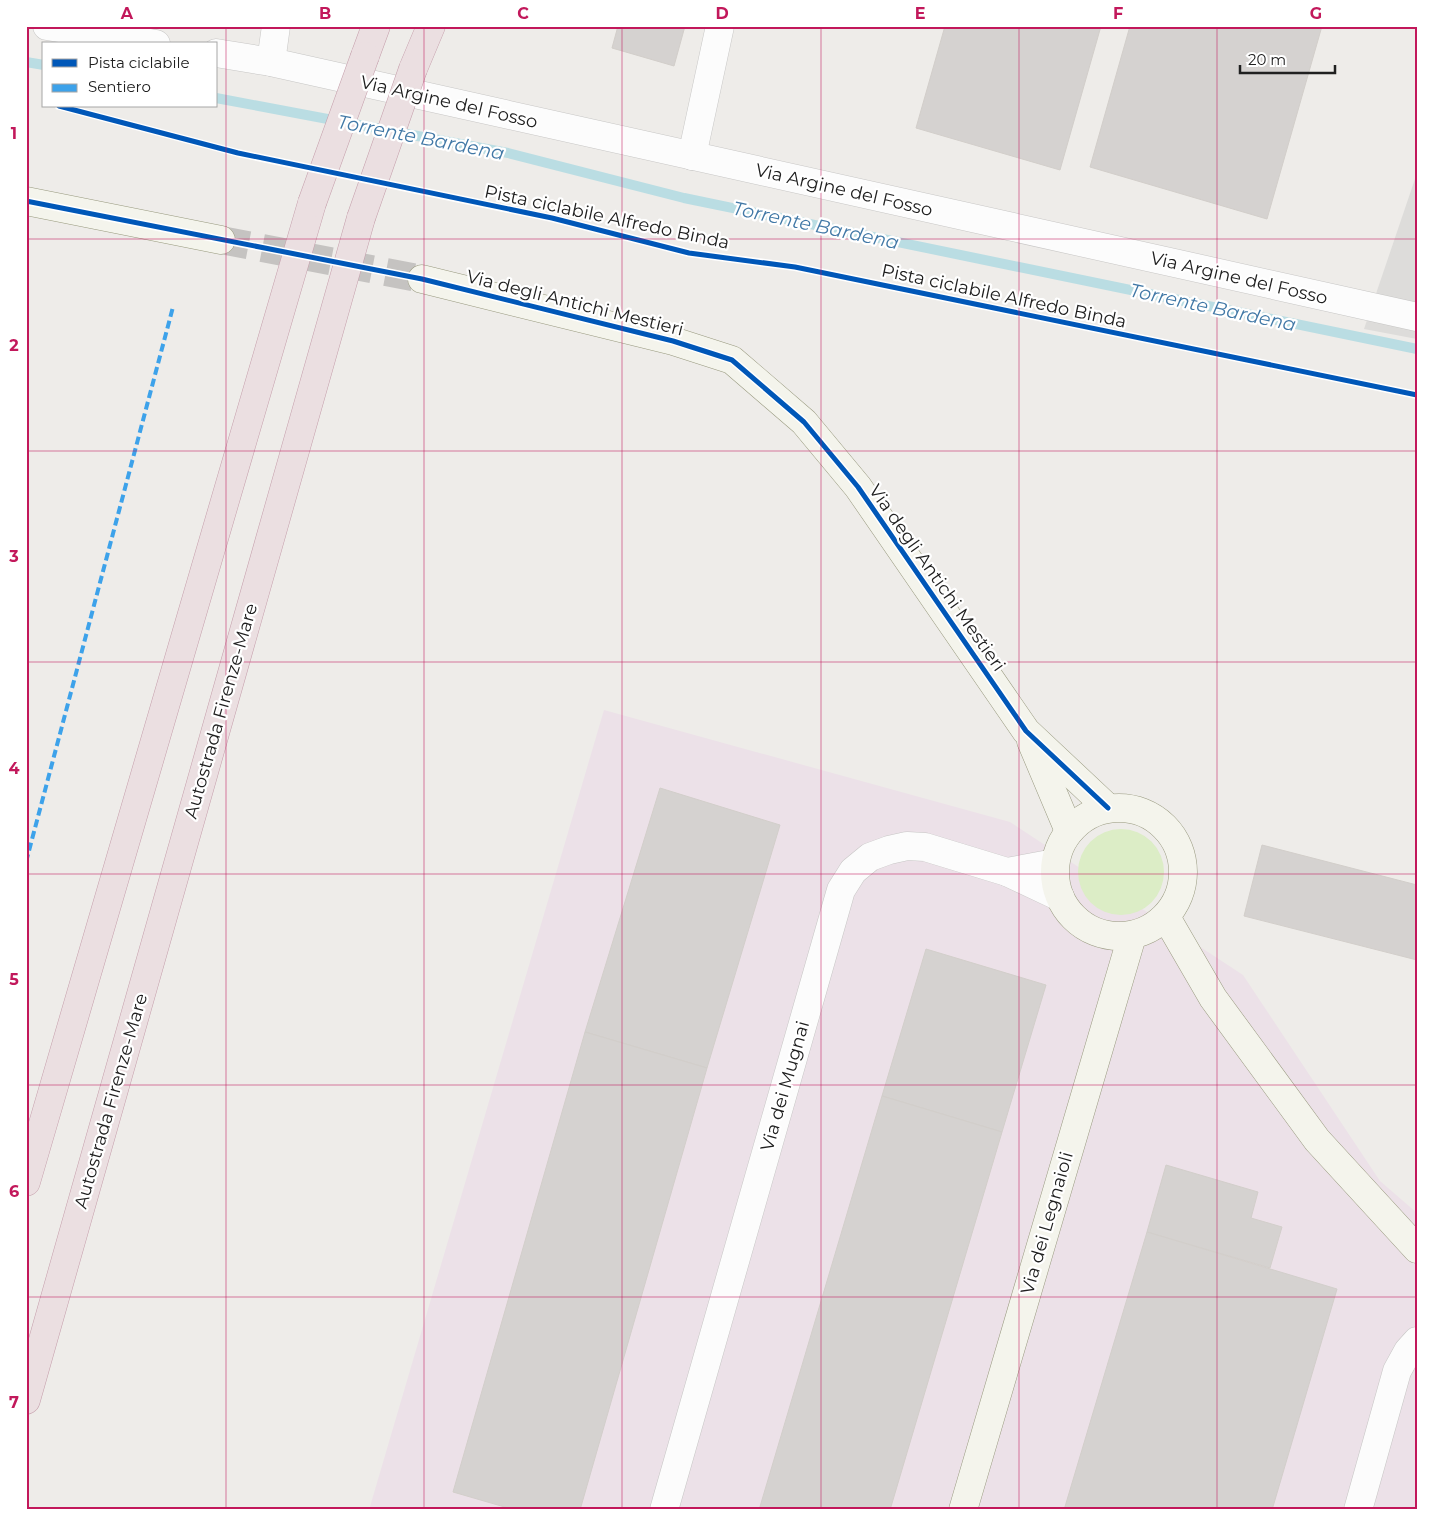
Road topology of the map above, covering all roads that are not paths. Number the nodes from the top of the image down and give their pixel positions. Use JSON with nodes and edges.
{"nodes":[{"id":1,"x":47,"y":26,"type":"edge"},
{"id":2,"x":276,"y":26,"type":"edge"},
{"id":3,"x":376,"y":26,"type":"edge"},
{"id":4,"x":431,"y":26,"type":"edge"},
{"id":5,"x":720,"y":26,"type":"edge"},
{"id":6,"x":144,"y":42,"type":"edge"},
{"id":7,"x":218,"y":53,"type":"edge"},
{"id":8,"x":272,"y":62,"type":"junction"},
{"id":9,"x":692,"y":156,"type":"junction"},
{"id":10,"x":26,"y":201,"type":"edge"},
{"id":11,"x":222,"y":240,"type":"tunnel mouth"},
{"id":12,"x":422,"y":278,"type":"tunnel mouth"},
{"id":13,"x":1417,"y":317,"type":"edge"},
{"id":14,"x":1026,"y":731,"type":"junction"},
{"id":15,"x":1108,"y":808,"type":"junction"},
{"id":16,"x":1069,"y":831,"type":"junction"},
{"id":17,"x":1055,"y":863,"type":"junction"},
{"id":18,"x":1006,"y":872,"type":"junction"},
{"id":19,"x":1060,"y":897,"type":"junction"},
{"id":20,"x":1166,"y":917,"type":"junction"},
{"id":21,"x":1132,"y":936,"type":"junction"},
{"id":22,"x":26,"y":1182,"type":"edge"},
{"id":23,"x":1417,"y":1248,"type":"edge"},
{"id":24,"x":1417,"y":1341,"type":"edge"},
{"id":25,"x":1417,"y":1370,"type":"edge"},
{"id":26,"x":26,"y":1400,"type":"edge"},
{"id":27,"x":1385,"y":1416,"type":"junction"},
{"id":28,"x":664,"y":1510,"type":"edge"},
{"id":29,"x":963,"y":1510,"type":"edge"},
{"id":30,"x":1358,"y":1510,"type":"edge"}],
"edges":[{"from":1,"to":6,"type":"street"},
{"from":2,"to":8,"type":"street"},
{"from":3,"to":22,"type":"highway","bridge":true},
{"from":4,"to":26,"type":"highway","name":"Autostrada Firenze-Mare","bridge":true},
{"from":5,"to":9,"type":"street"},
{"from":7,"to":8,"type":"street","name":"Via Argine del Fosso"},
{"from":8,"to":9,"type":"street","name":"Via Argine del Fosso"},
{"from":9,"to":13,"type":"street","name":"Via Argine del Fosso"},
{"from":10,"to":11,"type":"street"},
{"from":12,"to":14,"type":"street","name":"Via degli Antichi Mestieri"},
{"from":14,"to":15,"type":"street","name":"Via degli Antichi Mestieri"},
{"from":14,"to":16,"type":"street","name":"Via degli Antichi Mestieri"},
{"from":15,"to":16,"type":"street"},
{"from":15,"to":20,"type":"street"},
{"from":16,"to":17,"type":"street"},
{"from":17,"to":18,"type":"street","name":"Via dei Mugnai"},
{"from":17,"to":19,"type":"street"},
{"from":18,"to":19,"type":"street"},
{"from":18,"to":28,"type":"street","name":"Via dei Mugnai"},
{"from":19,"to":21,"type":"street"},
{"from":20,"to":21,"type":"street"},
{"from":20,"to":23,"type":"street"},
{"from":21,"to":29,"type":"street","name":"Via dei Legnaioli"},
{"from":24,"to":27,"type":"street"},
{"from":25,"to":27,"type":"street"},
{"from":27,"to":30,"type":"street"}]}
